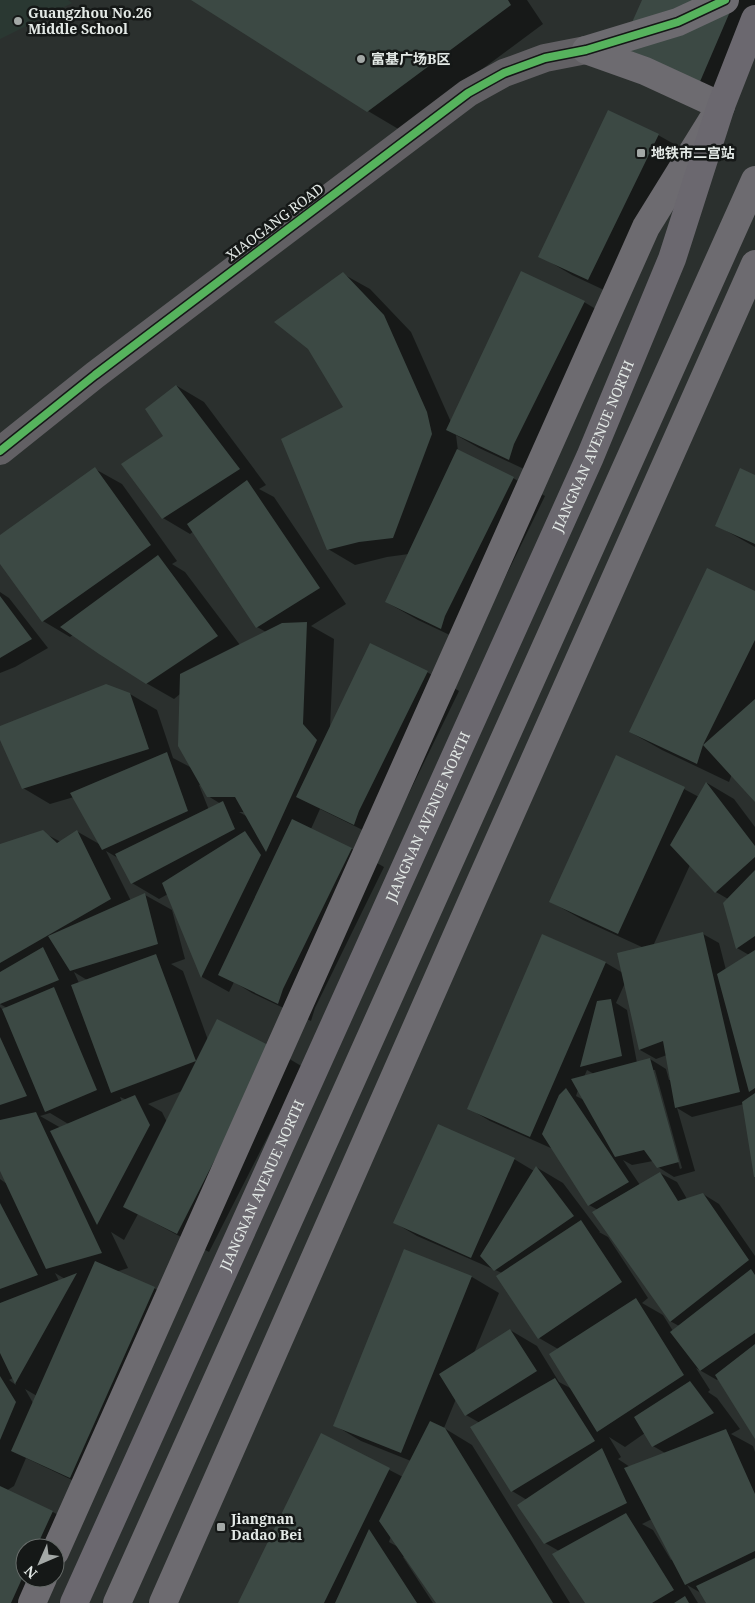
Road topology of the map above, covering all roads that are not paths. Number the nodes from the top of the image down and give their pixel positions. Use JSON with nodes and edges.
{"nodes":[{"id":1,"x":725,"y":0,"type":"edge"},
{"id":2,"x":755,"y":19,"type":"edge"},
{"id":3,"x":586,"y":50,"type":"junction"},
{"id":4,"x":722,"y":106,"type":"junction"},
{"id":5,"x":755,"y":180,"type":"edge"},
{"id":6,"x":755,"y":264,"type":"edge"},
{"id":7,"x":0,"y":451,"type":"edge"},
{"id":8,"x":61,"y":1538,"type":"edge"},
{"id":9,"x":39,"y":1588,"type":"edge"},
{"id":10,"x":32,"y":1603,"type":"edge"},
{"id":11,"x":74,"y":1603,"type":"edge"},
{"id":12,"x":118,"y":1603,"type":"edge"},
{"id":13,"x":163,"y":1603,"type":"edge"}],
"edges":[{"from":1,"to":3,"type":"main road"},
{"from":2,"to":4,"type":"main road","name":"JIANGNAN AVENUE NORTH"},
{"from":3,"to":4,"type":"main road"},
{"from":3,"to":7,"type":"street","name":"XIAOGANG ROAD"},
{"from":4,"to":8,"type":"main road"},
{"from":4,"to":11,"type":"main road","name":"JIANGNAN AVENUE NORTH"},
{"from":5,"to":12,"type":"main road"},
{"from":6,"to":13,"type":"main road"},
{"from":9,"to":10,"type":"main road"}]}
